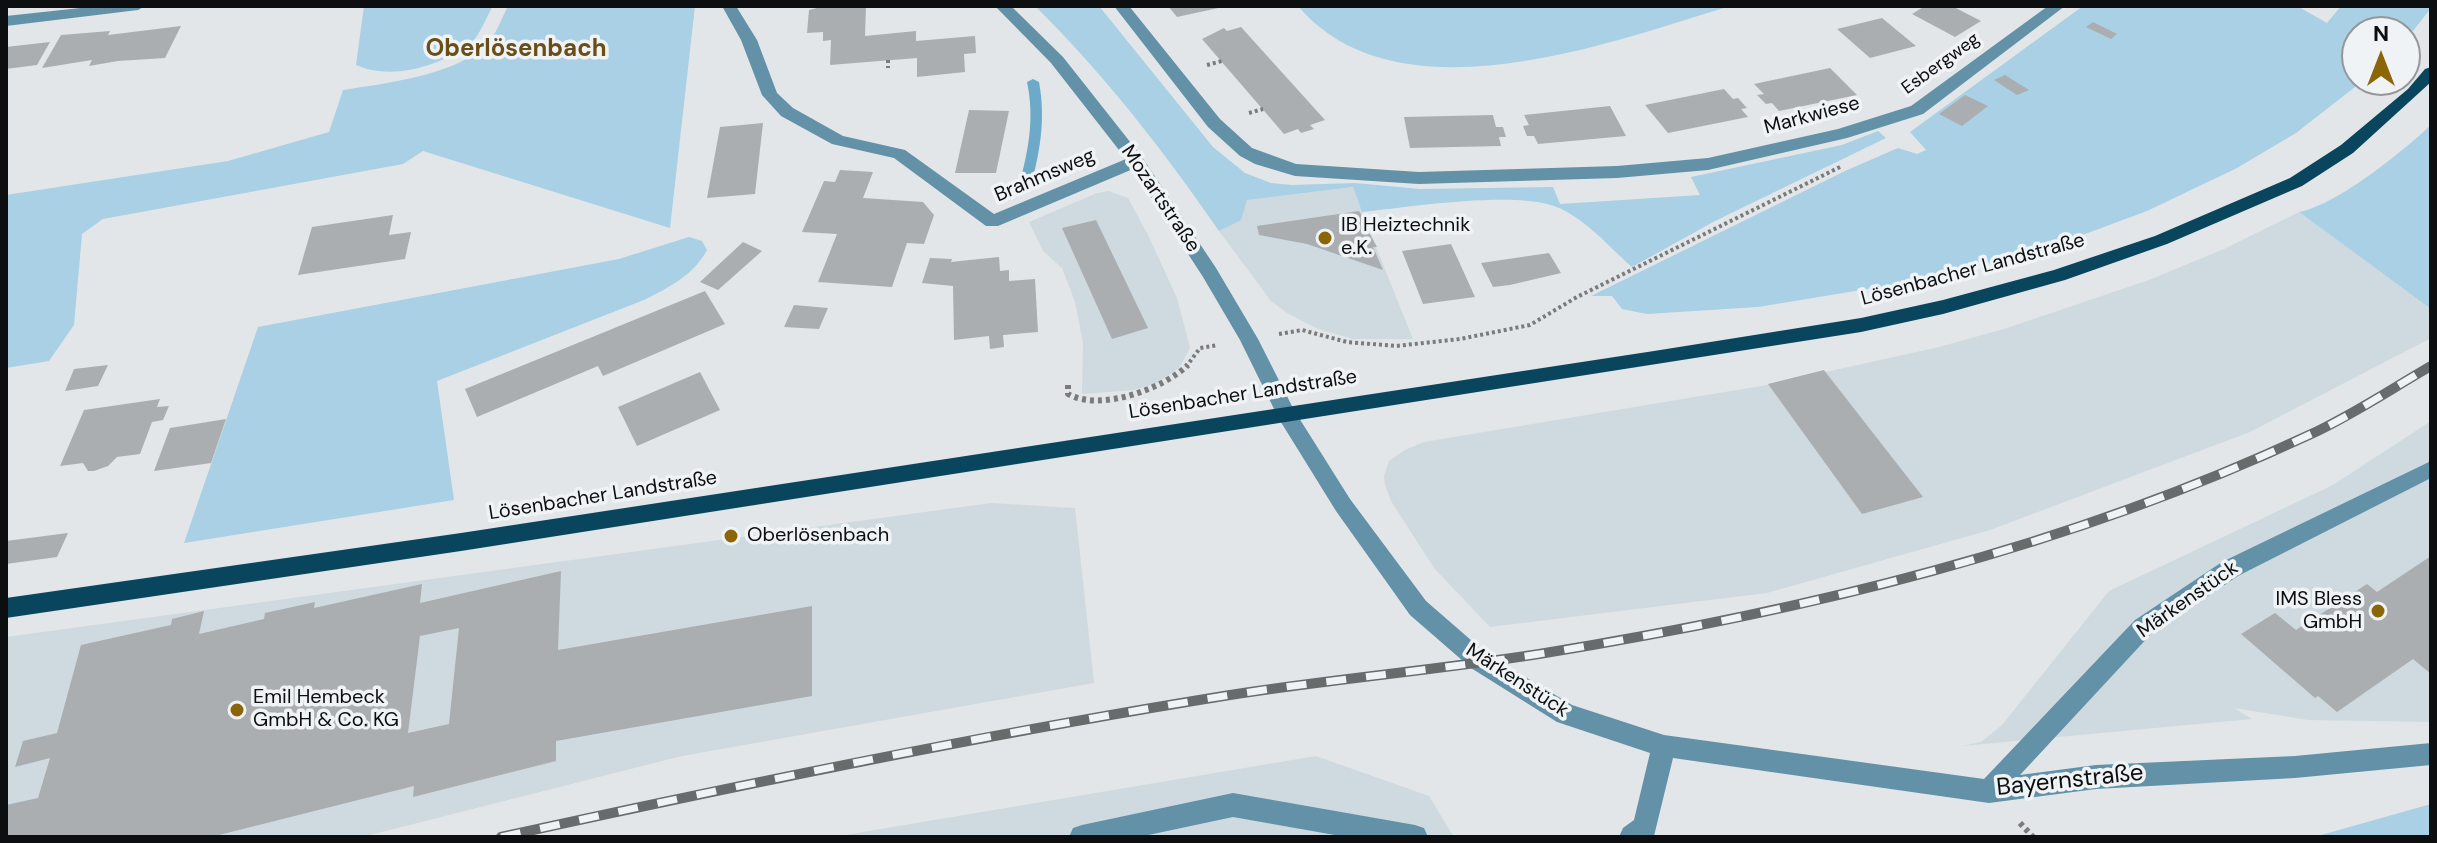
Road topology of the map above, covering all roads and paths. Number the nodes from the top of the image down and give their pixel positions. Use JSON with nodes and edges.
{"nodes":[{"id":1,"x":138,"y":6,"type":"edge"},
{"id":2,"x":729,"y":6,"type":"edge"},
{"id":3,"x":1002,"y":6,"type":"edge"},
{"id":4,"x":1121,"y":6,"type":"edge"},
{"id":5,"x":2058,"y":6,"type":"edge"},
{"id":6,"x":6,"y":21,"type":"edge"},
{"id":7,"x":888,"y":60,"type":"dead end"},
{"id":8,"x":888,"y":68,"type":"dead end"},
{"id":9,"x":2431,"y":72,"type":"edge"},
{"id":10,"x":1884,"y":120,"type":"joint"},
{"id":11,"x":1136,"y":161,"type":"junction"},
{"id":12,"x":1851,"y":162,"type":"dead end"},
{"id":13,"x":1249,"y":339,"type":"junction"},
{"id":14,"x":1068,"y":385,"type":"dead end"},
{"id":15,"x":1286,"y":414,"type":"junction"},
{"id":16,"x":2431,"y":469,"type":"edge"},
{"id":17,"x":6,"y":608,"type":"edge"},
{"id":18,"x":1664,"y":746,"type":"junction"},
{"id":19,"x":2431,"y":754,"type":"edge"},
{"id":20,"x":1989,"y":791,"type":"junction"},
{"id":21,"x":1082,"y":837,"type":"edge"},
{"id":22,"x":1415,"y":837,"type":"edge"},
{"id":23,"x":1632,"y":837,"type":"edge"}],
"edges":[{"from":1,"to":6,"type":"street"},
{"from":2,"to":11,"type":"street","name":"Brahmsweg"},
{"from":3,"to":11,"type":"street","name":"Mozartstraße"},
{"from":4,"to":10,"type":"street","name":"Markwiese"},
{"from":5,"to":10,"type":"street","name":"Esbergweg"},
{"from":7,"to":8,"type":"path"},
{"from":9,"to":15,"type":"main road","name":"Lösenbacher Landstraße"},
{"from":11,"to":13,"type":"street","name":"Mozartstraße"},
{"from":12,"to":13,"type":"path"},
{"from":13,"to":14,"type":"path"},
{"from":13,"to":15,"type":"street","name":"Mozartstraße"},
{"from":15,"to":17,"type":"main road","name":"Lösenbacher Landstraße"},
{"from":15,"to":18,"type":"street","name":"Märkenstück"},
{"from":16,"to":20,"type":"street","name":"Märkenstück"},
{"from":18,"to":20,"type":"street","name":"Bayernstraße"},
{"from":18,"to":23,"type":"street"},
{"from":19,"to":20,"type":"street","name":"Bayernstraße"},
{"from":21,"to":22,"type":"street"}]}
